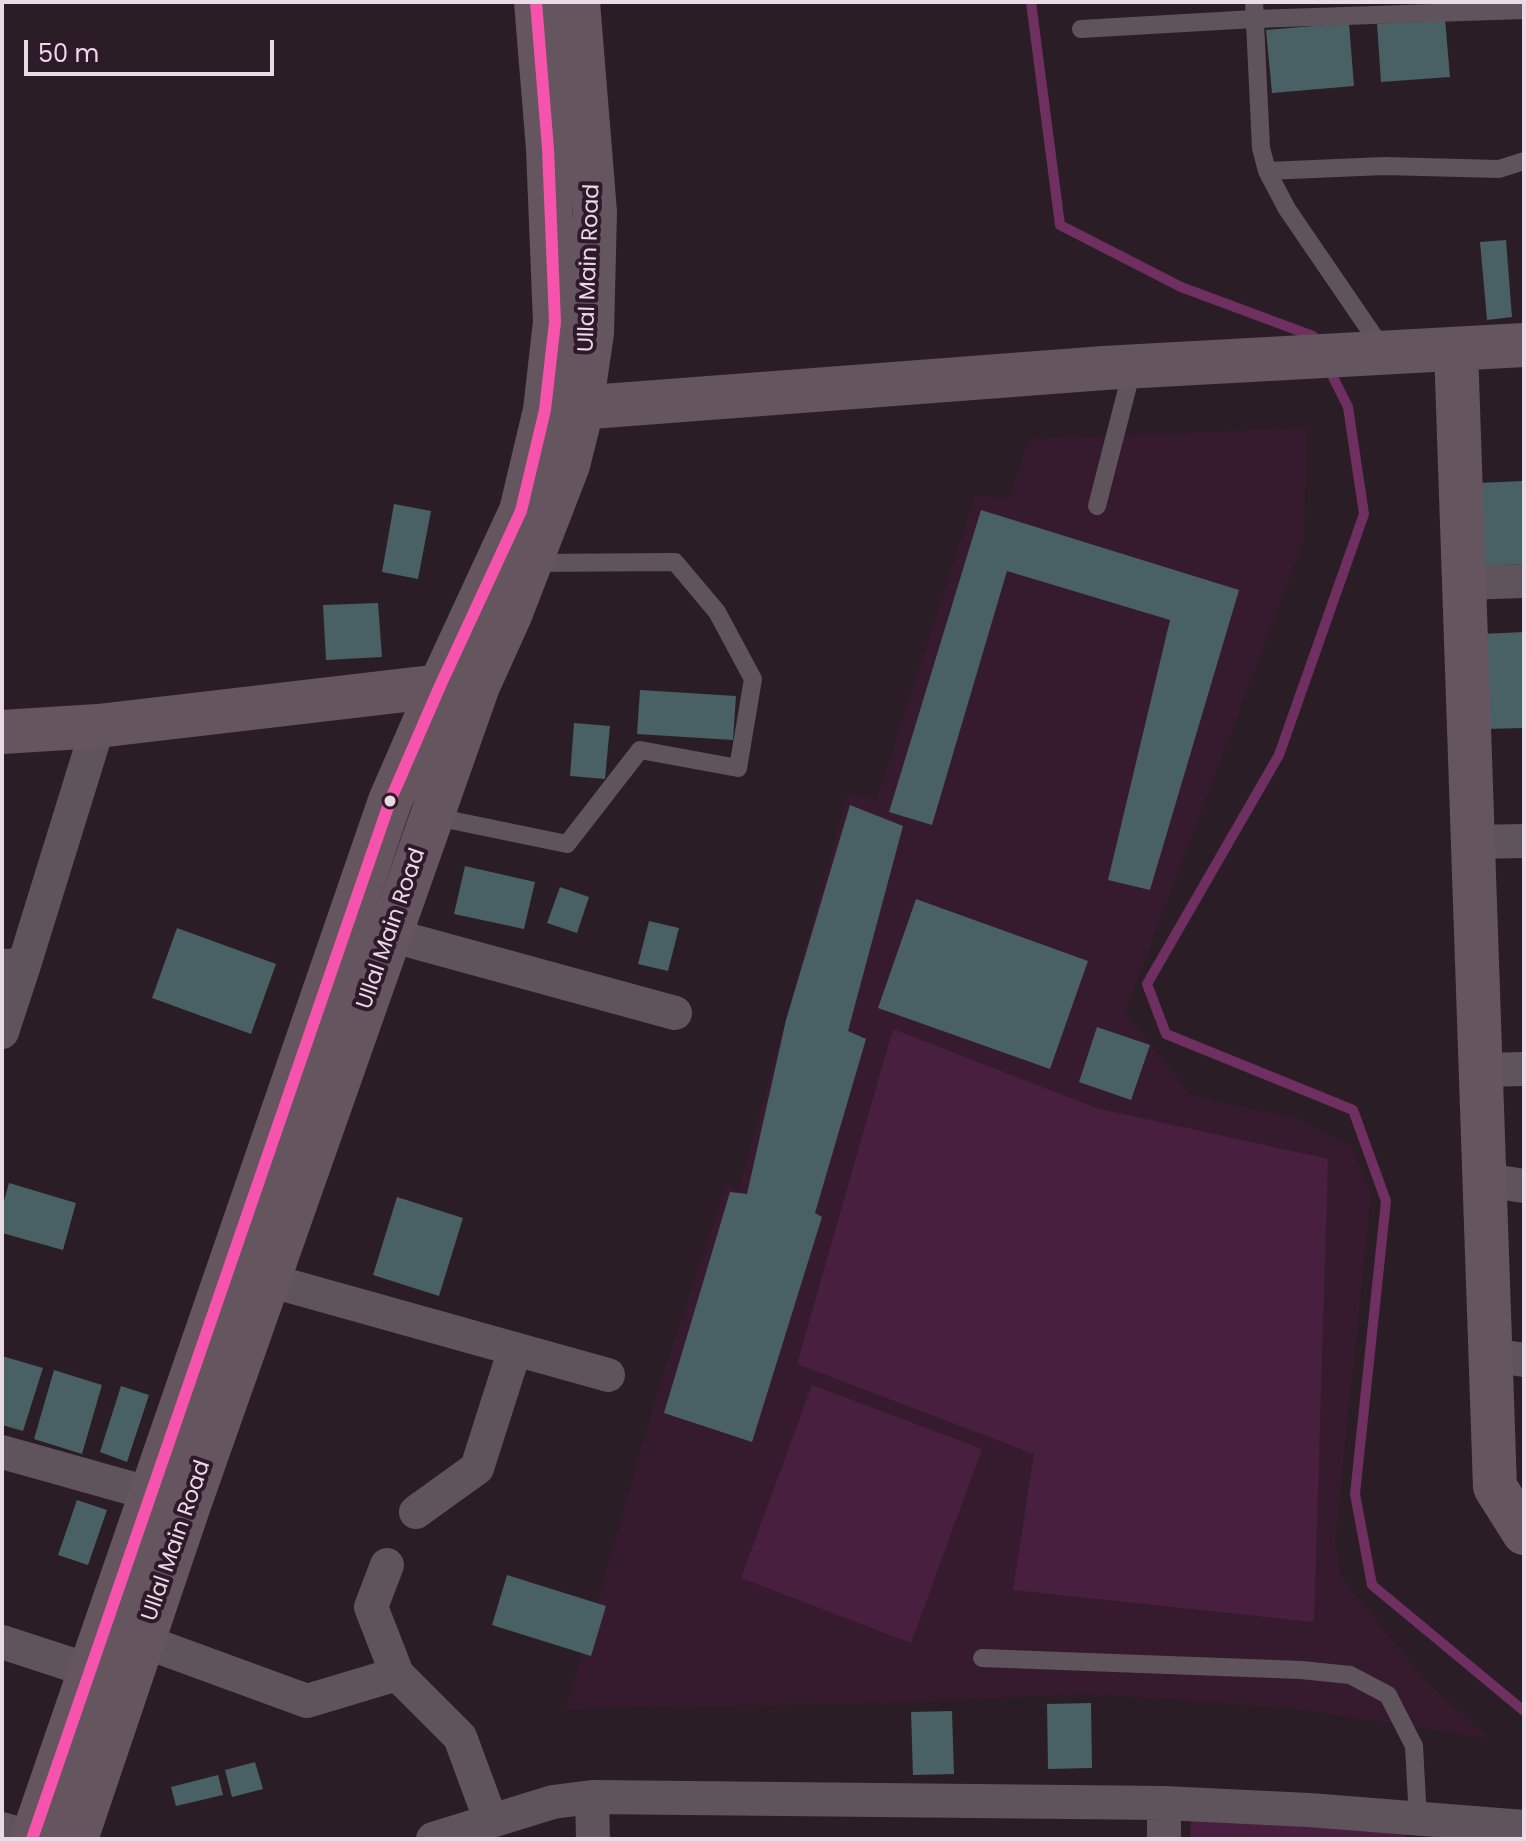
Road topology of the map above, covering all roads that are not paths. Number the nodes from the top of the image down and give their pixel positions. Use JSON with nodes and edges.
{"nodes":[{"id":1,"x":536,"y":2,"type":"edge"},
{"id":2,"x":578,"y":2,"type":"edge"},
{"id":3,"x":1524,"y":10,"type":"edge"},
{"id":4,"x":1254,"y":11,"type":"edge"},
{"id":5,"x":1081,"y":29,"type":"dead end"},
{"id":6,"x":1524,"y":161,"type":"edge"},
{"id":7,"x":1267,"y":171,"type":"junction"},
{"id":8,"x":1524,"y":345,"type":"edge"},
{"id":9,"x":1456,"y":349,"type":"junction"},
{"id":10,"x":1368,"y":354,"type":"junction"},
{"id":11,"x":1133,"y":366,"type":"junction"},
{"id":12,"x":562,"y":408,"type":"junction"},
{"id":13,"x":1097,"y":506,"type":"dead end"},
{"id":14,"x":530,"y":563,"type":"junction"},
{"id":15,"x":1524,"y":581,"type":"edge"},
{"id":16,"x":1464,"y":583,"type":"junction"},
{"id":17,"x":459,"y":686,"type":"junction"},
{"id":18,"x":98,"y":726,"type":"junction"},
{"id":19,"x":2,"y":732,"type":"edge"},
{"id":20,"x":431,"y":816,"type":"junction"},
{"id":21,"x":1524,"y":841,"type":"edge"},
{"id":22,"x":1473,"y":842,"type":"junction"},
{"id":23,"x":390,"y":935,"type":"junction"},
{"id":24,"x":13,"y":965,"type":"edge"},
{"id":25,"x":675,"y":1013,"type":"dead end"},
{"id":26,"x":2,"y":1032,"type":"edge"},
{"id":27,"x":1524,"y":1069,"type":"edge"},
{"id":28,"x":1481,"y":1070,"type":"junction"},
{"id":29,"x":1504,"y":1183,"type":"edge"},
{"id":30,"x":268,"y":1280,"type":"junction"},
{"id":31,"x":515,"y":1349,"type":"junction"},
{"id":32,"x":1508,"y":1357,"type":"edge"},
{"id":33,"x":608,"y":1375,"type":"dead end"},
{"id":34,"x":2,"y":1452,"type":"edge"},
{"id":35,"x":170,"y":1499,"type":"junction"},
{"id":36,"x":416,"y":1512,"type":"dead end"},
{"id":37,"x":1524,"y":1533,"type":"edge"},
{"id":38,"x":387,"y":1565,"type":"dead end"},
{"id":39,"x":143,"y":1641,"type":"junction"},
{"id":40,"x":2,"y":1642,"type":"edge"},
{"id":41,"x":982,"y":1658,"type":"dead end"},
{"id":42,"x":91,"y":1671,"type":"junction"},
{"id":43,"x":397,"y":1674,"type":"junction"},
{"id":44,"x":592,"y":1797,"type":"junction"},
{"id":45,"x":1164,"y":1803,"type":"junction"},
{"id":46,"x":1418,"y":1819,"type":"junction"},
{"id":47,"x":491,"y":1821,"type":"junction"},
{"id":48,"x":1524,"y":1827,"type":"edge"},
{"id":49,"x":22,"y":1835,"type":"edge"},
{"id":50,"x":76,"y":1839,"type":"edge"},
{"id":51,"x":435,"y":1839,"type":"edge"},
{"id":52,"x":593,"y":1839,"type":"edge"},
{"id":53,"x":1164,"y":1839,"type":"edge"}],
"edges":[{"from":1,"to":12,"type":"main road","name":"Ullal Main Road"},
{"from":2,"to":12,"type":"main road","name":"Ullal Main Road"},
{"from":3,"to":4,"type":"lane"},
{"from":4,"to":5,"type":"lane"},
{"from":4,"to":7,"type":"lane"},
{"from":6,"to":7,"type":"lane"},
{"from":7,"to":10,"type":"lane"},
{"from":8,"to":9,"type":"main road"},
{"from":9,"to":10,"type":"main road"},
{"from":9,"to":16,"type":"main road"},
{"from":10,"to":11,"type":"main road"},
{"from":11,"to":12,"type":"main road"},
{"from":11,"to":13,"type":"lane"},
{"from":12,"to":14,"type":"main road","name":"Ullal Main Road"},
{"from":12,"to":17,"type":"main road","name":"Ullal Main Road"},
{"from":14,"to":17,"type":"main road","name":"Ullal Main Road"},
{"from":14,"to":20,"type":"lane"},
{"from":15,"to":16,"type":"street"},
{"from":16,"to":22,"type":"main road"},
{"from":17,"to":18,"type":"main road"},
{"from":17,"to":20,"type":"main road","name":"Ullal Main Road"},
{"from":17,"to":35,"type":"main road","name":"Ullal Main Road"},
{"from":18,"to":19,"type":"main road"},
{"from":18,"to":24,"type":"street"},
{"from":20,"to":23,"type":"main road","name":"Ullal Main Road"},
{"from":21,"to":22,"type":"street"},
{"from":22,"to":28,"type":"main road"},
{"from":23,"to":25,"type":"street"},
{"from":23,"to":30,"type":"main road","name":"Ullal Main Road"},
{"from":24,"to":26,"type":"street"},
{"from":27,"to":28,"type":"street"},
{"from":28,"to":29,"type":"main road"},
{"from":29,"to":32,"type":"main road"},
{"from":30,"to":31,"type":"street"},
{"from":30,"to":35,"type":"main road","name":"Ullal Main Road"},
{"from":31,"to":33,"type":"street"},
{"from":31,"to":36,"type":"street"},
{"from":32,"to":37,"type":"main road"},
{"from":34,"to":35,"type":"street"},
{"from":35,"to":39,"type":"main road","name":"Ullal Main Road"},
{"from":35,"to":42,"type":"main road","name":"Ullal Main Road"},
{"from":38,"to":43,"type":"street"},
{"from":39,"to":43,"type":"street"},
{"from":39,"to":50,"type":"main road","name":"Ullal Main Road"},
{"from":40,"to":42,"type":"street"},
{"from":41,"to":46,"type":"lane"},
{"from":42,"to":49,"type":"main road","name":"Ullal Main Road"},
{"from":43,"to":47,"type":"street"},
{"from":44,"to":45,"type":"street"},
{"from":44,"to":47,"type":"street"},
{"from":44,"to":52,"type":"street"},
{"from":45,"to":46,"type":"street"},
{"from":45,"to":53,"type":"street"},
{"from":46,"to":48,"type":"street"},
{"from":47,"to":51,"type":"street"}]}
